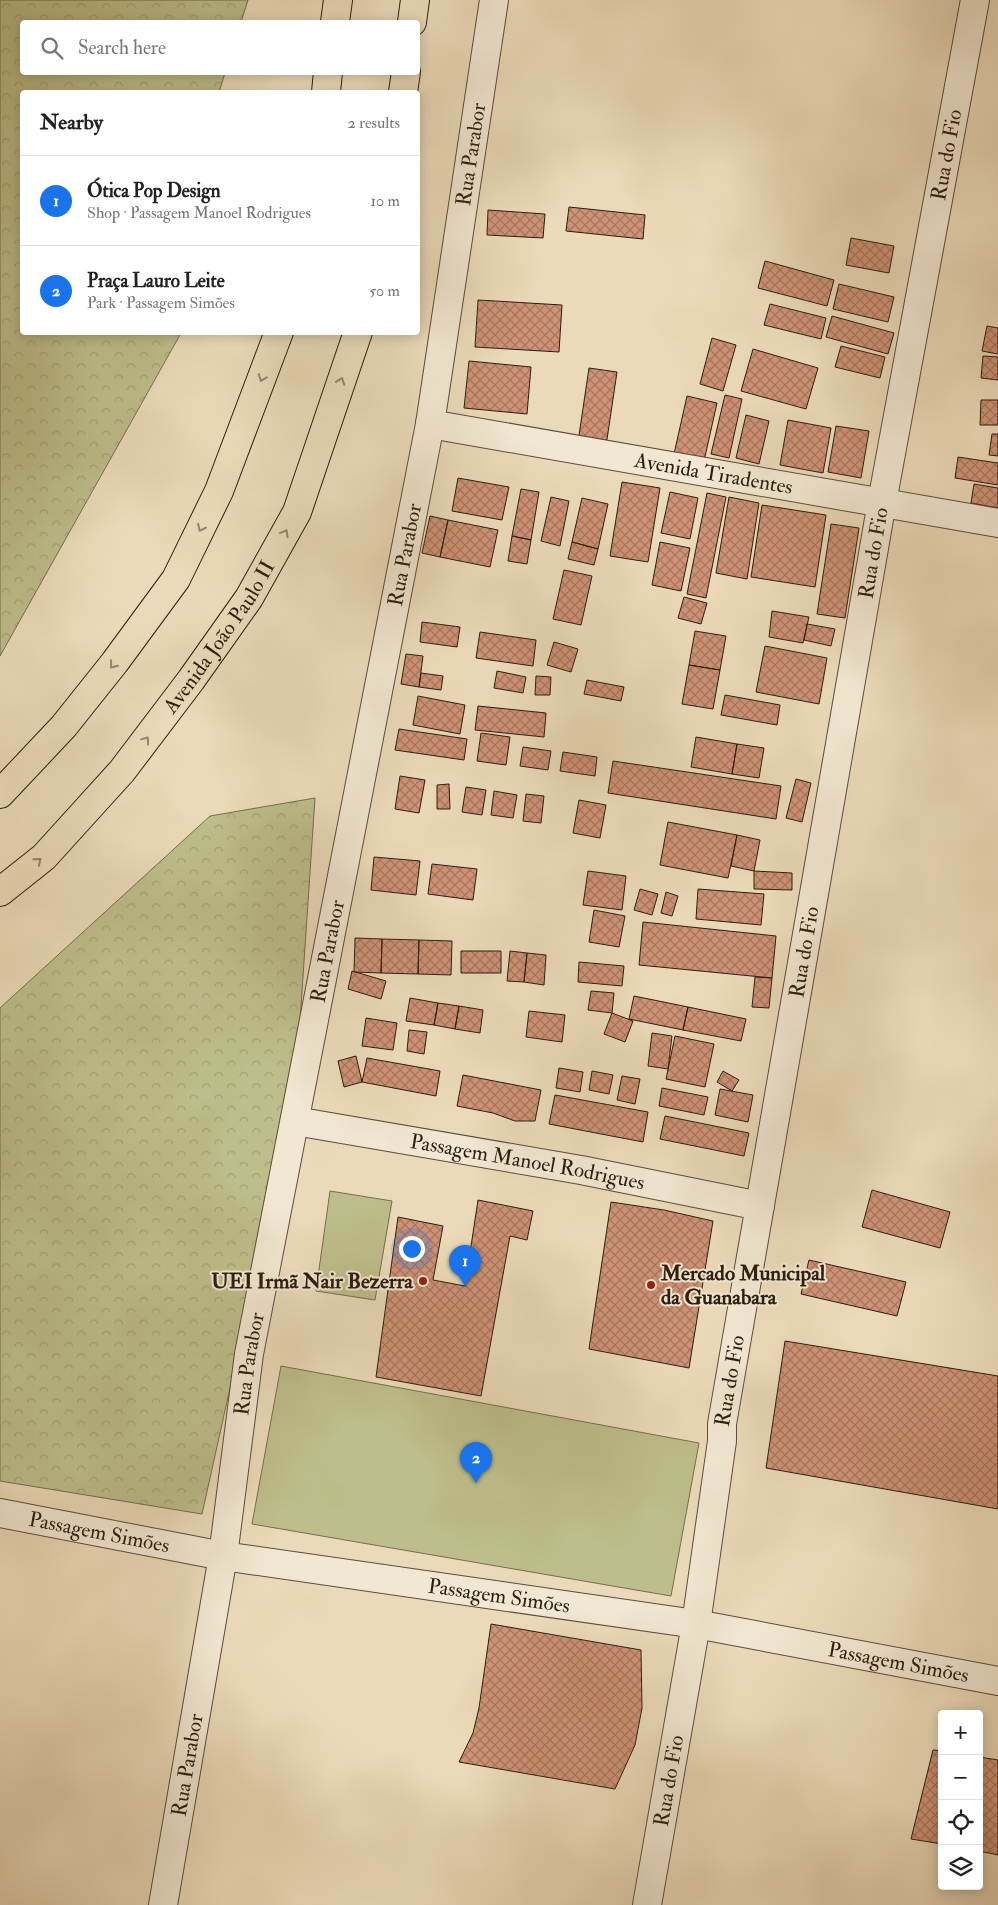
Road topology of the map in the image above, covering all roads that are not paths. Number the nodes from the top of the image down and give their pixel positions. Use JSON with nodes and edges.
{"nodes":[{"id":1,"x":338,"y":0,"type":"edge"},
{"id":2,"x":415,"y":0,"type":"edge"},
{"id":3,"x":494,"y":0,"type":"edge"},
{"id":4,"x":975,"y":0,"type":"edge"},
{"id":5,"x":335,"y":20,"type":"edge"},
{"id":6,"x":412,"y":20,"type":"edge"},
{"id":7,"x":328,"y":75,"type":"edge"},
{"id":8,"x":406,"y":75,"type":"edge"},
{"id":9,"x":326,"y":90,"type":"edge"},
{"id":10,"x":403,"y":90,"type":"edge"},
{"id":11,"x":278,"y":335,"type":"edge"},
{"id":12,"x":357,"y":335,"type":"edge"},
{"id":13,"x":430,"y":424,"type":"junction"},
{"id":14,"x":882,"y":502,"type":"junction"},
{"id":15,"x":998,"y":523,"type":"edge"},
{"id":16,"x":0,"y":794,"type":"edge"},
{"id":17,"x":0,"y":892,"type":"edge"},
{"id":18,"x":295,"y":1121,"type":"junction"},
{"id":19,"x":760,"y":1206,"type":"junction"},
{"id":20,"x":0,"y":1513,"type":"edge"},
{"id":21,"x":223,"y":1556,"type":"junction"},
{"id":22,"x":696,"y":1624,"type":"junction"},
{"id":23,"x":998,"y":1681,"type":"edge"},
{"id":24,"x":163,"y":1905,"type":"edge"},
{"id":25,"x":647,"y":1905,"type":"edge"}],
"edges":[{"from":1,"to":5,"type":"main road"},
{"from":2,"to":6,"type":"main road"},
{"from":3,"to":13,"type":"street","name":"Rua Parabor"},
{"from":4,"to":14,"type":"street","name":"Rua do Fio"},
{"from":7,"to":9,"type":"main road"},
{"from":8,"to":10,"type":"main road"},
{"from":11,"to":16,"type":"main road","one_way":true},
{"from":17,"to":12,"type":"main road","name":"Avenida João Paulo II","one_way":true},
{"from":13,"to":14,"type":"street","name":"Avenida Tiradentes"},
{"from":13,"to":18,"type":"street","name":"Rua Parabor"},
{"from":14,"to":15,"type":"street","name":"Avenida Tiradentes"},
{"from":14,"to":19,"type":"street","name":"Rua do Fio"},
{"from":18,"to":19,"type":"street","name":"Passagem Manoel Rodrigues"},
{"from":18,"to":21,"type":"street","name":"Rua Parabor"},
{"from":19,"to":22,"type":"street","name":"Rua do Fio"},
{"from":20,"to":21,"type":"street","name":"Passagem Simões"},
{"from":21,"to":22,"type":"street","name":"Passagem Simões"},
{"from":21,"to":24,"type":"street","name":"Rua Parabor"},
{"from":22,"to":23,"type":"street","name":"Passagem Simões"},
{"from":22,"to":25,"type":"street","name":"Rua do Fio"}]}
